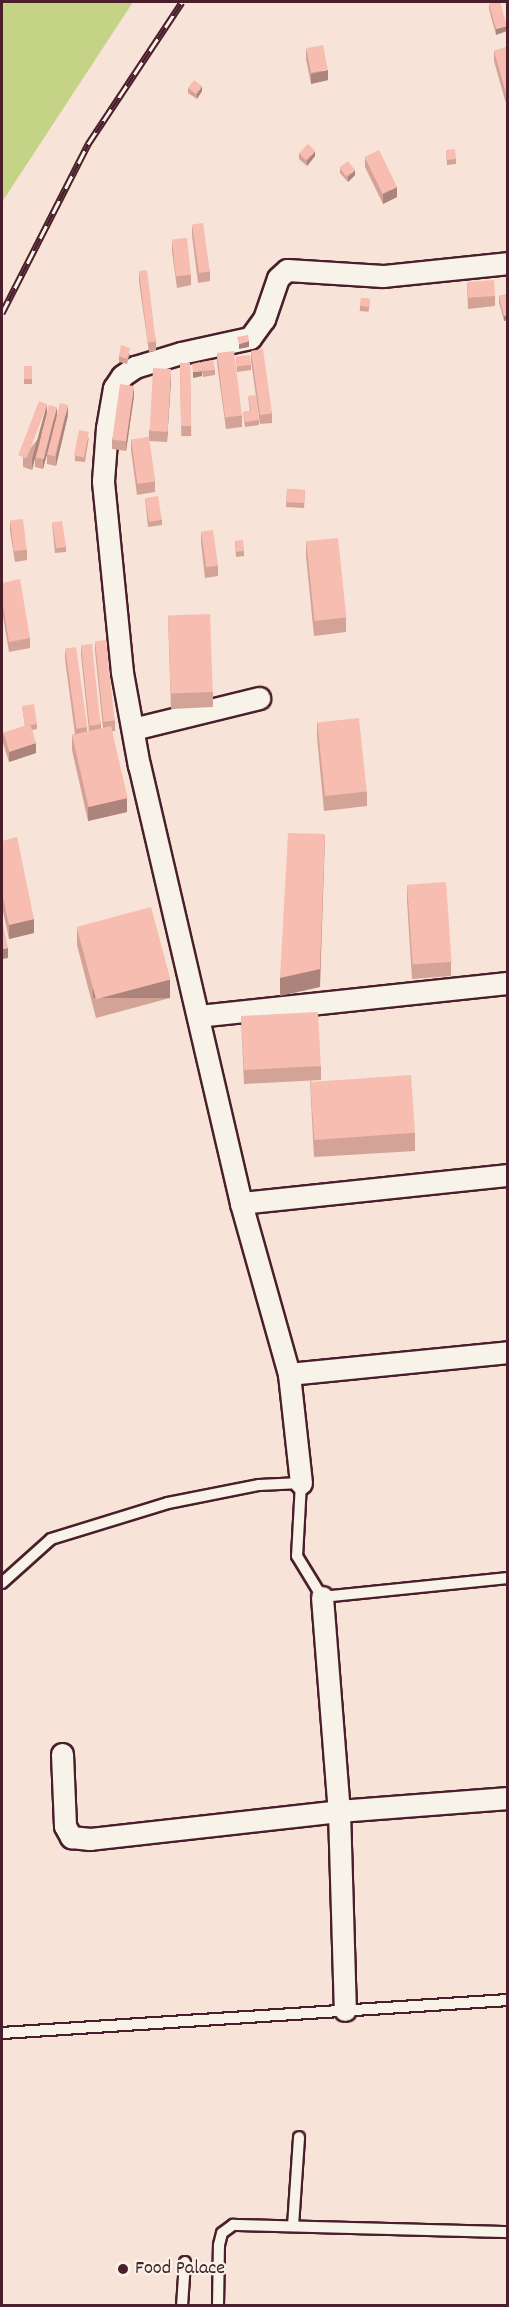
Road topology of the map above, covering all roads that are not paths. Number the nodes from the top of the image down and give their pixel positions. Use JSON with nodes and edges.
{"nodes":[{"id":1,"x":507,"y":263,"type":"edge"},
{"id":2,"x":259,"y":699,"type":"dead end"},
{"id":3,"x":132,"y":729,"type":"junction"},
{"id":4,"x":507,"y":983,"type":"edge"},
{"id":5,"x":198,"y":1016,"type":"junction"},
{"id":6,"x":507,"y":1175,"type":"edge"},
{"id":7,"x":241,"y":1203,"type":"junction"},
{"id":8,"x":507,"y":1352,"type":"edge"},
{"id":9,"x":290,"y":1374,"type":"junction"},
{"id":10,"x":302,"y":1484,"type":"junction"},
{"id":11,"x":507,"y":1578,"type":"edge"},
{"id":12,"x":2,"y":1583,"type":"edge"},
{"id":13,"x":322,"y":1597,"type":"junction"},
{"id":14,"x":62,"y":1754,"type":"dead end"},
{"id":15,"x":507,"y":1797,"type":"edge"},
{"id":16,"x":339,"y":1811,"type":"junction"},
{"id":17,"x":507,"y":2000,"type":"edge"},
{"id":18,"x":345,"y":2010,"type":"junction"},
{"id":19,"x":2,"y":2033,"type":"edge"},
{"id":20,"x":299,"y":2137,"type":"dead end"},
{"id":21,"x":293,"y":2226,"type":"junction"},
{"id":22,"x":507,"y":2232,"type":"edge"},
{"id":23,"x":185,"y":2262,"type":"dead end"},
{"id":24,"x":182,"y":2306,"type":"edge"},
{"id":25,"x":218,"y":2306,"type":"edge"}],
"edges":[{"from":1,"to":3,"type":"street"},
{"from":2,"to":3,"type":"street"},
{"from":3,"to":5,"type":"street"},
{"from":4,"to":5,"type":"street"},
{"from":5,"to":7,"type":"street"},
{"from":6,"to":7,"type":"street"},
{"from":7,"to":9,"type":"street"},
{"from":8,"to":9,"type":"street"},
{"from":9,"to":10,"type":"street"},
{"from":10,"to":12,"type":"lane"},
{"from":10,"to":13,"type":"lane"},
{"from":11,"to":13,"type":"lane"},
{"from":13,"to":16,"type":"street"},
{"from":14,"to":16,"type":"street"},
{"from":15,"to":16,"type":"street"},
{"from":16,"to":18,"type":"street"},
{"from":17,"to":18,"type":"lane"},
{"from":18,"to":19,"type":"lane"},
{"from":20,"to":21,"type":"lane"},
{"from":21,"to":22,"type":"lane"},
{"from":21,"to":25,"type":"lane"},
{"from":23,"to":24,"type":"lane"}]}
